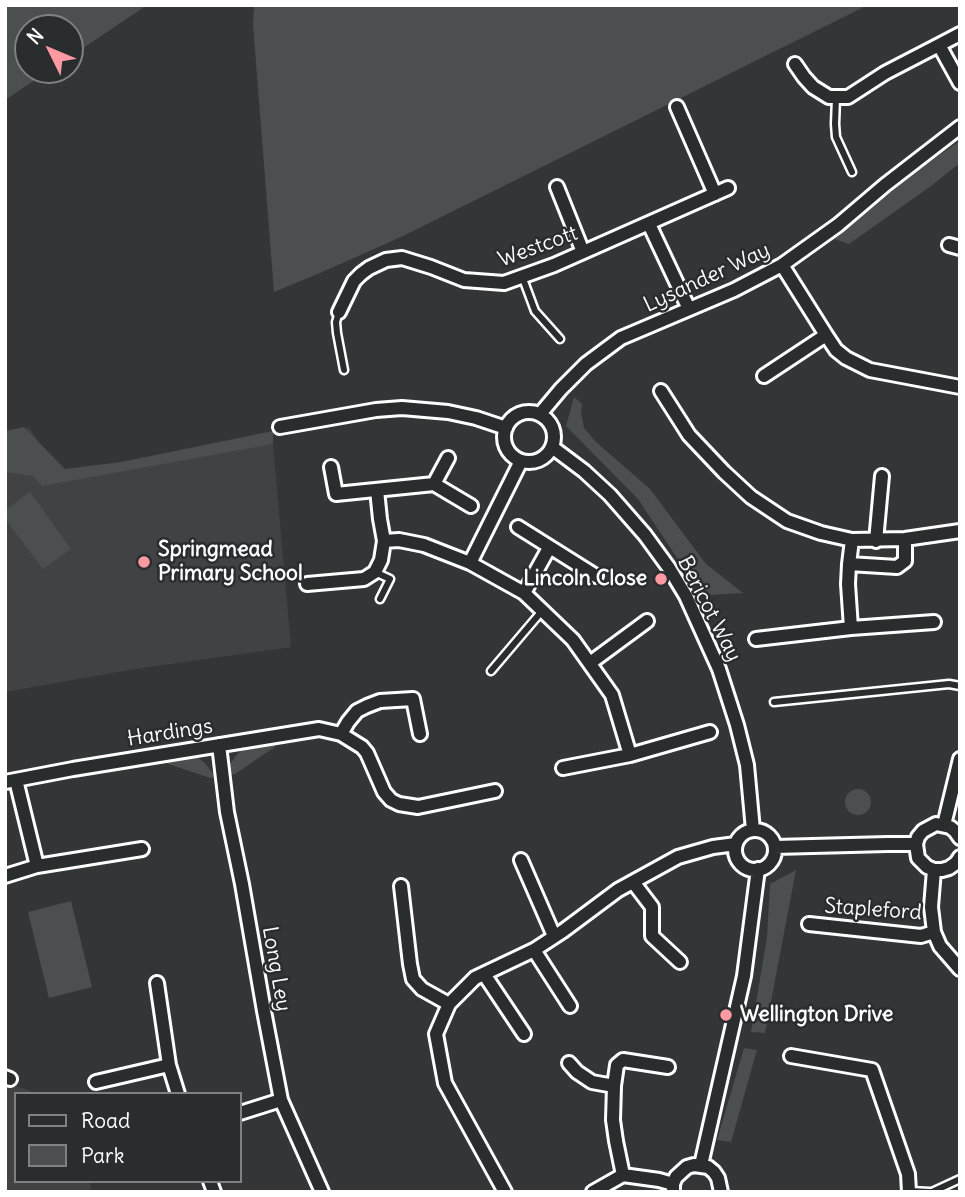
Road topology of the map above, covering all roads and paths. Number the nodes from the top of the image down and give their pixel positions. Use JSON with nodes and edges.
{"nodes":[{"id":1,"x":960,"y":34,"type":"edge"},
{"id":2,"x":939,"y":46,"type":"junction"},
{"id":3,"x":795,"y":64,"type":"dead end"},
{"id":4,"x":960,"y":83,"type":"edge"},
{"id":5,"x":836,"y":97,"type":"junction"},
{"id":6,"x":677,"y":107,"type":"dead end"},
{"id":7,"x":960,"y":127,"type":"edge"},
{"id":8,"x":852,"y":172,"type":"dead end"},
{"id":9,"x":557,"y":187,"type":"dead end"},
{"id":10,"x":728,"y":188,"type":"dead end"},
{"id":11,"x":715,"y":194,"type":"junction"},
{"id":12,"x":649,"y":223,"type":"junction"},
{"id":13,"x":583,"y":252,"type":"junction"},
{"id":14,"x":782,"y":265,"type":"junction"},
{"id":15,"x":522,"y":276,"type":"junction"},
{"id":16,"x":689,"y":309,"type":"junction"},
{"id":17,"x":339,"y":312,"type":"joint"},
{"id":18,"x":826,"y":335,"type":"junction"},
{"id":19,"x":561,"y":339,"type":"dead end"},
{"id":20,"x":344,"y":370,"type":"dead end"},
{"id":21,"x":764,"y":376,"type":"dead end"},
{"id":22,"x":960,"y":387,"type":"edge"},
{"id":23,"x":660,"y":391,"type":"dead end"},
{"id":24,"x":540,"y":414,"type":"junction"},
{"id":25,"x":280,"y":427,"type":"dead end"},
{"id":26,"x":506,"y":428,"type":"junction"},
{"id":27,"x":552,"y":447,"type":"junction"},
{"id":28,"x":448,"y":458,"type":"dead end"},
{"id":29,"x":521,"y":461,"type":"junction"},
{"id":30,"x":331,"y":467,"type":"dead end"},
{"id":31,"x":882,"y":476,"type":"dead end"},
{"id":32,"x":434,"y":484,"type":"junction"},
{"id":33,"x":377,"y":490,"type":"junction"},
{"id":34,"x":471,"y":506,"type":"dead end"},
{"id":35,"x":518,"y":527,"type":"dead end"},
{"id":36,"x":960,"y":531,"type":"edge"},
{"id":37,"x":905,"y":539,"type":"junction"},
{"id":38,"x":852,"y":540,"type":"junction"},
{"id":39,"x":384,"y":541,"type":"junction"},
{"id":40,"x":876,"y":541,"type":"junction"},
{"id":41,"x":548,"y":548,"type":"junction"},
{"id":42,"x":470,"y":563,"type":"junction"},
{"id":43,"x":849,"y":564,"type":"junction"},
{"id":44,"x":375,"y":572,"type":"junction"},
{"id":45,"x":596,"y":576,"type":"dead end"},
{"id":46,"x":307,"y":584,"type":"dead end"},
{"id":47,"x":524,"y":593,"type":"junction"},
{"id":48,"x":380,"y":599,"type":"dead end"},
{"id":49,"x":542,"y":610,"type":"junction"},
{"id":50,"x":647,"y":621,"type":"dead end"},
{"id":51,"x":933,"y":622,"type":"dead end"},
{"id":52,"x":851,"y":628,"type":"junction"},
{"id":53,"x":756,"y":639,"type":"dead end"},
{"id":54,"x":590,"y":663,"type":"junction"},
{"id":55,"x":491,"y":671,"type":"dead end"},
{"id":56,"x":960,"y":686,"type":"edge"},
{"id":57,"x":774,"y":702,"type":"dead end"},
{"id":58,"x":710,"y":732,"type":"dead end"},
{"id":59,"x":341,"y":734,"type":"junction"},
{"id":60,"x":420,"y":734,"type":"dead end"},
{"id":61,"x":219,"y":745,"type":"junction"},
{"id":62,"x":630,"y":755,"type":"junction"},
{"id":63,"x":960,"y":759,"type":"edge"},
{"id":64,"x":563,"y":768,"type":"dead end"},
{"id":65,"x":11,"y":781,"type":"edge"},
{"id":66,"x":495,"y":791,"type":"dead end"},
{"id":67,"x":944,"y":825,"type":"junction"},
{"id":68,"x":753,"y":830,"type":"junction"},
{"id":69,"x":960,"y":838,"type":"edge"},
{"id":70,"x":736,"y":844,"type":"junction"},
{"id":71,"x":916,"y":844,"type":"junction"},
{"id":72,"x":775,"y":847,"type":"junction"},
{"id":73,"x":142,"y":849,"type":"dead end"},
{"id":74,"x":960,"y":857,"type":"edge"},
{"id":75,"x":521,"y":860,"type":"dead end"},
{"id":76,"x":37,"y":866,"type":"junction"},
{"id":77,"x":758,"y":869,"type":"junction"},
{"id":78,"x":934,"y":870,"type":"junction"},
{"id":79,"x":5,"y":877,"type":"edge"},
{"id":80,"x":633,"y":882,"type":"junction"},
{"id":81,"x":401,"y":886,"type":"dead end"},
{"id":82,"x":809,"y":924,"type":"dead end"},
{"id":83,"x":934,"y":932,"type":"junction"},
{"id":84,"x":554,"y":936,"type":"junction"},
{"id":85,"x":534,"y":950,"type":"junction"},
{"id":86,"x":957,"y":960,"type":"edge"},
{"id":87,"x":680,"y":962,"type":"dead end"},
{"id":88,"x":484,"y":974,"type":"junction"},
{"id":89,"x":157,"y":983,"type":"dead end"},
{"id":90,"x":449,"y":1004,"type":"junction"},
{"id":91,"x":570,"y":1006,"type":"dead end"},
{"id":92,"x":524,"y":1034,"type":"dead end"},
{"id":93,"x":791,"y":1056,"type":"dead end"},
{"id":94,"x":569,"y":1063,"type":"dead end"},
{"id":95,"x":169,"y":1065,"type":"junction"},
{"id":96,"x":668,"y":1067,"type":"dead end"},
{"id":97,"x":96,"y":1082,"type":"dead end"},
{"id":98,"x":614,"y":1086,"type":"junction"},
{"id":99,"x":177,"y":1092,"type":"edge"},
{"id":100,"x":281,"y":1100,"type":"junction"},
{"id":101,"x":242,"y":1112,"type":"edge"},
{"id":102,"x":701,"y":1165,"type":"junction"},
{"id":103,"x":623,"y":1175,"type":"junction"},
{"id":104,"x":960,"y":1179,"type":"edge"},
{"id":105,"x":673,"y":1188,"type":"edge"},
{"id":106,"x":909,"y":1191,"type":"edge"},
{"id":107,"x":322,"y":1192,"type":"edge"},
{"id":108,"x":505,"y":1192,"type":"edge"},
{"id":109,"x":593,"y":1192,"type":"edge"},
{"id":110,"x":721,"y":1192,"type":"edge"},
{"id":111,"x":931,"y":1192,"type":"edge"}],
"edges":[{"from":1,"to":2,"type":"street"},
{"from":2,"to":4,"type":"street"},
{"from":2,"to":5,"type":"street"},
{"from":3,"to":5,"type":"street"},
{"from":5,"to":8,"type":"lane"},
{"from":6,"to":11,"type":"street"},
{"from":7,"to":14,"type":"street","name":"Lysander Way"},
{"from":9,"to":13,"type":"street"},
{"from":10,"to":11,"type":"street","name":"Westcott"},
{"from":11,"to":12,"type":"street","name":"Westcott"},
{"from":12,"to":13,"type":"street","name":"Westcott"},
{"from":12,"to":16,"type":"street"},
{"from":13,"to":15,"type":"street","name":"Westcott"},
{"from":14,"to":16,"type":"street","name":"Lysander Way"},
{"from":14,"to":18,"type":"street"},
{"from":15,"to":17,"type":"street","name":"Westcott"},
{"from":15,"to":19,"type":"lane"},
{"from":16,"to":24,"type":"street","name":"Lysander Way"},
{"from":17,"to":20,"type":"lane"},
{"from":18,"to":21,"type":"street"},
{"from":18,"to":22,"type":"street"},
{"from":23,"to":38,"type":"street"},
{"from":24,"to":26,"type":"street"},
{"from":24,"to":27,"type":"street"},
{"from":25,"to":26,"type":"street"},
{"from":26,"to":29,"type":"street"},
{"from":27,"to":29,"type":"street"},
{"from":27,"to":68,"type":"street","name":"Bericot Way"},
{"from":28,"to":32,"type":"street"},
{"from":29,"to":42,"type":"street"},
{"from":30,"to":33,"type":"street"},
{"from":31,"to":40,"type":"street"},
{"from":32,"to":33,"type":"street"},
{"from":32,"to":34,"type":"street"},
{"from":33,"to":39,"type":"street"},
{"from":35,"to":41,"type":"street"},
{"from":36,"to":37,"type":"street"},
{"from":37,"to":40,"type":"street"},
{"from":37,"to":43,"type":"street"},
{"from":38,"to":40,"type":"street"},
{"from":38,"to":43,"type":"street"},
{"from":39,"to":42,"type":"street"},
{"from":39,"to":44,"type":"street"},
{"from":41,"to":45,"type":"street"},
{"from":41,"to":47,"type":"street"},
{"from":42,"to":47,"type":"street"},
{"from":43,"to":52,"type":"street"},
{"from":44,"to":46,"type":"street"},
{"from":44,"to":48,"type":"lane"},
{"from":47,"to":49,"type":"street"},
{"from":49,"to":54,"type":"street"},
{"from":49,"to":55,"type":"lane"},
{"from":50,"to":54,"type":"street"},
{"from":51,"to":52,"type":"street"},
{"from":52,"to":53,"type":"street"},
{"from":54,"to":62,"type":"street"},
{"from":56,"to":57,"type":"lane"},
{"from":58,"to":62,"type":"street"},
{"from":59,"to":60,"type":"street"},
{"from":59,"to":61,"type":"street","name":"Hardings"},
{"from":59,"to":66,"type":"street"},
{"from":61,"to":65,"type":"street","name":"Hardings"},
{"from":61,"to":100,"type":"street","name":"Long Ley"},
{"from":62,"to":64,"type":"street"},
{"from":63,"to":67,"type":"street"},
{"from":65,"to":76,"type":"street"},
{"from":67,"to":69,"type":"street"},
{"from":67,"to":71,"type":"street"},
{"from":68,"to":70,"type":"street"},
{"from":68,"to":72,"type":"street"},
{"from":70,"to":77,"type":"street"},
{"from":70,"to":80,"type":"street"},
{"from":71,"to":72,"type":"street"},
{"from":71,"to":78,"type":"street"},
{"from":72,"to":77,"type":"street"},
{"from":73,"to":76,"type":"street"},
{"from":74,"to":78,"type":"street"},
{"from":75,"to":84,"type":"street"},
{"from":76,"to":79,"type":"street"},
{"from":77,"to":102,"type":"street"},
{"from":78,"to":83,"type":"street"},
{"from":80,"to":84,"type":"street"},
{"from":80,"to":87,"type":"street"},
{"from":81,"to":90,"type":"street"},
{"from":82,"to":83,"type":"street","name":"Stapleford"},
{"from":83,"to":86,"type":"street"},
{"from":84,"to":85,"type":"street"},
{"from":85,"to":88,"type":"street"},
{"from":85,"to":91,"type":"street"},
{"from":88,"to":90,"type":"street"},
{"from":88,"to":92,"type":"street"},
{"from":89,"to":95,"type":"street"},
{"from":90,"to":108,"type":"street"},
{"from":93,"to":106,"type":"street"},
{"from":94,"to":98,"type":"street"},
{"from":95,"to":97,"type":"street"},
{"from":95,"to":99,"type":"street"},
{"from":96,"to":98,"type":"street"},
{"from":98,"to":103,"type":"street"},
{"from":100,"to":101,"type":"street"},
{"from":100,"to":107,"type":"street","name":"Long Ley"},
{"from":102,"to":105,"type":"street"},
{"from":102,"to":110,"type":"street"},
{"from":103,"to":105,"type":"street"},
{"from":103,"to":109,"type":"street"},
{"from":104,"to":111,"type":"lane"},
{"from":106,"to":111,"type":"lane"}]}
